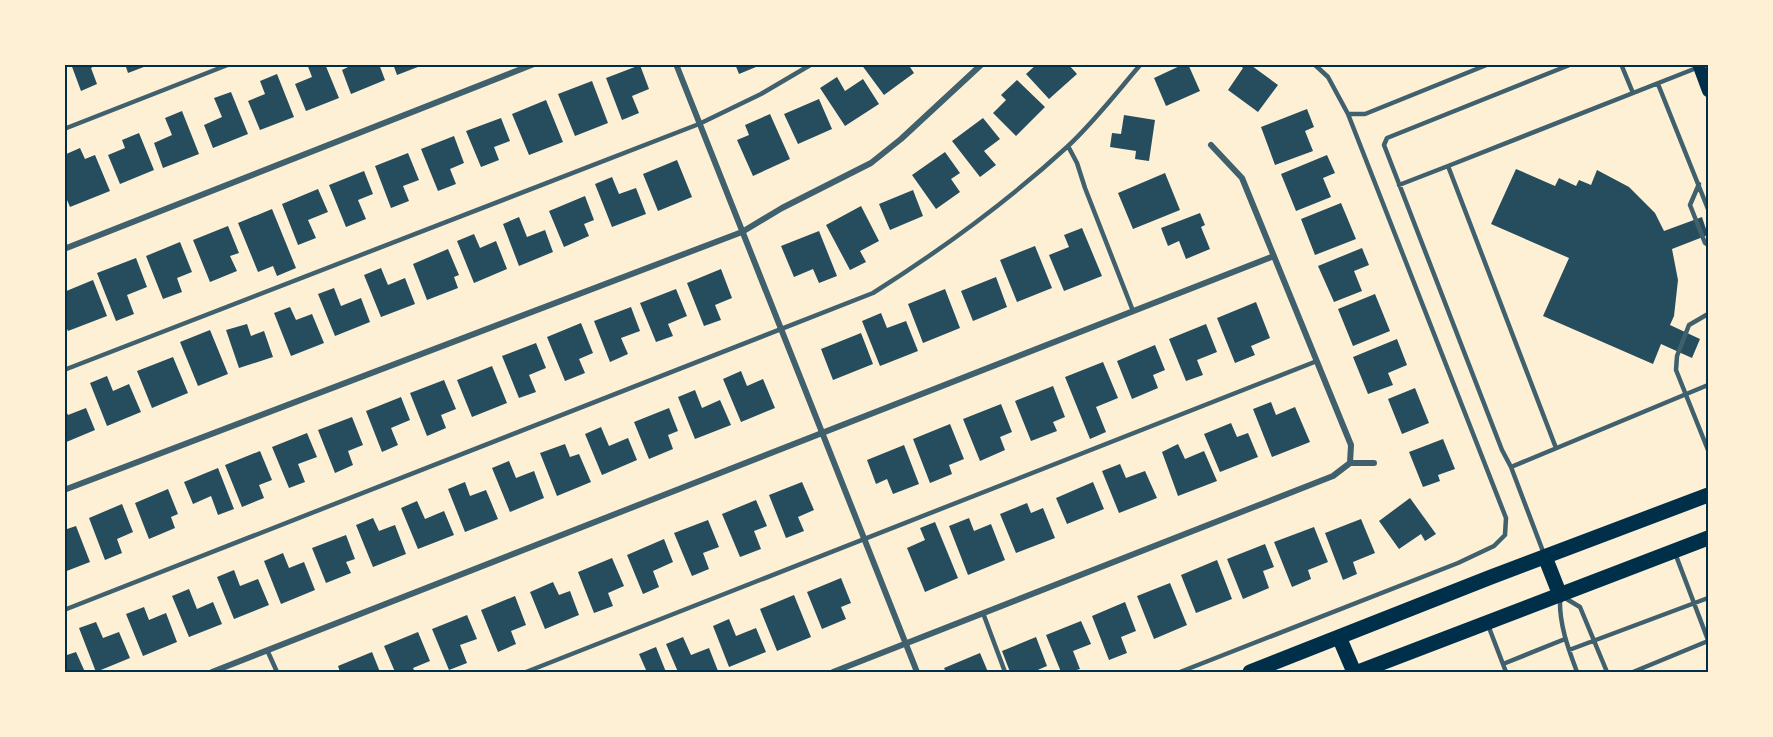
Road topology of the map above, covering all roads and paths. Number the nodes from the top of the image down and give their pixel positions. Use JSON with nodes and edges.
{"nodes":[{"id":1,"x":230,"y":64,"type":"edge"},
{"id":2,"x":534,"y":64,"type":"edge"},
{"id":3,"x":676,"y":64,"type":"edge"},
{"id":4,"x":812,"y":64,"type":"edge"},
{"id":5,"x":982,"y":64,"type":"edge"},
{"id":6,"x":1141,"y":64,"type":"edge"},
{"id":7,"x":1314,"y":64,"type":"edge"},
{"id":8,"x":1489,"y":64,"type":"edge"},
{"id":9,"x":1572,"y":64,"type":"edge"},
{"id":10,"x":1621,"y":64,"type":"edge"},
{"id":11,"x":1701,"y":66,"type":"edge"},
{"id":12,"x":1658,"y":84,"type":"junction"},
{"id":13,"x":1708,"y":91,"type":"edge"},
{"id":14,"x":1633,"y":93,"type":"junction"},
{"id":15,"x":1347,"y":114,"type":"junction"},
{"id":16,"x":699,"y":124,"type":"junction"},
{"id":17,"x":64,"y":129,"type":"edge"},
{"id":18,"x":1211,"y":145,"type":"dead end"},
{"id":19,"x":1068,"y":146,"type":"junction"},
{"id":20,"x":1448,"y":166,"type":"junction"},
{"id":21,"x":1698,"y":184,"type":"junction"},
{"id":22,"x":1399,"y":185,"type":"junction"},
{"id":23,"x":1708,"y":209,"type":"edge"},
{"id":24,"x":742,"y":232,"type":"junction"},
{"id":25,"x":1708,"y":245,"type":"edge"},
{"id":26,"x":64,"y":249,"type":"edge"},
{"id":27,"x":1274,"y":256,"type":"junction"},
{"id":28,"x":1133,"y":311,"type":"junction"},
{"id":29,"x":1708,"y":314,"type":"edge"},
{"id":30,"x":781,"y":330,"type":"junction"},
{"id":31,"x":1317,"y":362,"type":"junction"},
{"id":32,"x":64,"y":370,"type":"edge"},
{"id":33,"x":1708,"y":385,"type":"edge"},
{"id":34,"x":1686,"y":394,"type":"junction"},
{"id":35,"x":822,"y":434,"type":"junction"},
{"id":36,"x":1556,"y":448,"type":"junction"},
{"id":37,"x":1708,"y":450,"type":"edge"},
{"id":38,"x":1350,"y":463,"type":"junction"},
{"id":39,"x":1374,"y":463,"type":"dead end"},
{"id":40,"x":1511,"y":466,"type":"junction"},
{"id":41,"x":64,"y":490,"type":"edge"},
{"id":42,"x":1708,"y":495,"type":"edge"},
{"id":43,"x":1708,"y":538,"type":"edge"},
{"id":44,"x":864,"y":540,"type":"junction"},
{"id":45,"x":1674,"y":551,"type":"junction"},
{"id":46,"x":1545,"y":557,"type":"junction"},
{"id":47,"x":1560,"y":595,"type":"junction"},
{"id":48,"x":1708,"y":598,"type":"edge"},
{"id":49,"x":1695,"y":604,"type":"junction"},
{"id":50,"x":64,"y":610,"type":"edge"},
{"id":51,"x":983,"y":614,"type":"junction"},
{"id":52,"x":1487,"y":623,"type":"junction"},
{"id":53,"x":1339,"y":637,"type":"junction"},
{"id":54,"x":1565,"y":639,"type":"junction"},
{"id":55,"x":1708,"y":640,"type":"edge"},
{"id":56,"x":1594,"y":642,"type":"junction"},
{"id":57,"x":905,"y":644,"type":"junction"},
{"id":58,"x":1569,"y":650,"type":"junction"},
{"id":59,"x":268,"y":652,"type":"junction"},
{"id":60,"x":1503,"y":663,"type":"junction"},
{"id":61,"x":841,"y":671,"type":"edge"},
{"id":62,"x":212,"y":672,"type":"edge"},
{"id":63,"x":277,"y":672,"type":"edge"},
{"id":64,"x":526,"y":672,"type":"edge"},
{"id":65,"x":833,"y":672,"type":"edge"},
{"id":66,"x":917,"y":672,"type":"edge"},
{"id":67,"x":1005,"y":672,"type":"edge"},
{"id":68,"x":1180,"y":672,"type":"edge"},
{"id":69,"x":1250,"y":672,"type":"edge"},
{"id":70,"x":1356,"y":672,"type":"edge"},
{"id":71,"x":1506,"y":672,"type":"edge"},
{"id":72,"x":1577,"y":672,"type":"edge"},
{"id":73,"x":1607,"y":672,"type":"edge"},
{"id":74,"x":1633,"y":672,"type":"edge"}],
"edges":[{"from":1,"to":17,"type":"lane"},
{"from":2,"to":26,"type":"street"},
{"from":3,"to":16,"type":"street"},
{"from":4,"to":16,"type":"lane"},
{"from":5,"to":24,"type":"street"},
{"from":6,"to":19,"type":"lane"},
{"from":7,"to":15,"type":"lane"},
{"from":8,"to":15,"type":"lane"},
{"from":9,"to":22,"type":"lane"},
{"from":10,"to":14,"type":"lane"},
{"from":11,"to":12,"type":"lane"},
{"from":11,"to":13,"type":"main road"},
{"from":12,"to":14,"type":"lane"},
{"from":12,"to":21,"type":"lane"},
{"from":14,"to":20,"type":"lane"},
{"from":15,"to":68,"type":"lane"},
{"from":16,"to":24,"type":"street"},
{"from":16,"to":32,"type":"lane"},
{"from":18,"to":27,"type":"street"},
{"from":19,"to":28,"type":"lane"},
{"from":19,"to":30,"type":"lane"},
{"from":20,"to":22,"type":"lane"},
{"from":20,"to":36,"type":"lane"},
{"from":21,"to":23,"type":"lane"},
{"from":21,"to":25,"type":"lane"},
{"from":22,"to":40,"type":"lane"},
{"from":24,"to":30,"type":"street"},
{"from":24,"to":41,"type":"street"},
{"from":27,"to":28,"type":"street"},
{"from":27,"to":31,"type":"street"},
{"from":28,"to":35,"type":"street"},
{"from":29,"to":34,"type":"lane"},
{"from":30,"to":35,"type":"street"},
{"from":30,"to":50,"type":"lane"},
{"from":31,"to":38,"type":"street"},
{"from":31,"to":44,"type":"lane"},
{"from":33,"to":34,"type":"lane"},
{"from":34,"to":36,"type":"lane"},
{"from":34,"to":37,"type":"lane"},
{"from":35,"to":44,"type":"street"},
{"from":35,"to":59,"type":"street"},
{"from":36,"to":40,"type":"lane"},
{"from":38,"to":39,"type":"street"},
{"from":38,"to":51,"type":"street"},
{"from":40,"to":46,"type":"lane"},
{"from":42,"to":46,"type":"main road"},
{"from":43,"to":45,"type":"main road"},
{"from":44,"to":57,"type":"street"},
{"from":44,"to":64,"type":"lane"},
{"from":45,"to":47,"type":"main road"},
{"from":45,"to":49,"type":"lane"},
{"from":46,"to":47,"type":"main road"},
{"from":46,"to":53,"type":"main road"},
{"from":47,"to":52,"type":"main road"},
{"from":47,"to":54,"type":"lane"},
{"from":47,"to":56,"type":"lane"},
{"from":48,"to":49,"type":"lane"},
{"from":49,"to":55,"type":"lane"},
{"from":49,"to":56,"type":"lane"},
{"from":51,"to":57,"type":"street"},
{"from":51,"to":67,"type":"lane"},
{"from":52,"to":60,"type":"lane"},
{"from":52,"to":70,"type":"main road"},
{"from":53,"to":69,"type":"main road"},
{"from":53,"to":70,"type":"main road"},
{"from":54,"to":58,"type":"lane"},
{"from":54,"to":60,"type":"lane"},
{"from":55,"to":74,"type":"lane"},
{"from":56,"to":58,"type":"lane"},
{"from":56,"to":73,"type":"lane"},
{"from":57,"to":61,"type":"street"},
{"from":57,"to":66,"type":"street"},
{"from":58,"to":72,"type":"lane"},
{"from":59,"to":62,"type":"street"},
{"from":59,"to":63,"type":"lane"},
{"from":60,"to":71,"type":"lane"},
{"from":61,"to":65,"type":"street"}]}
